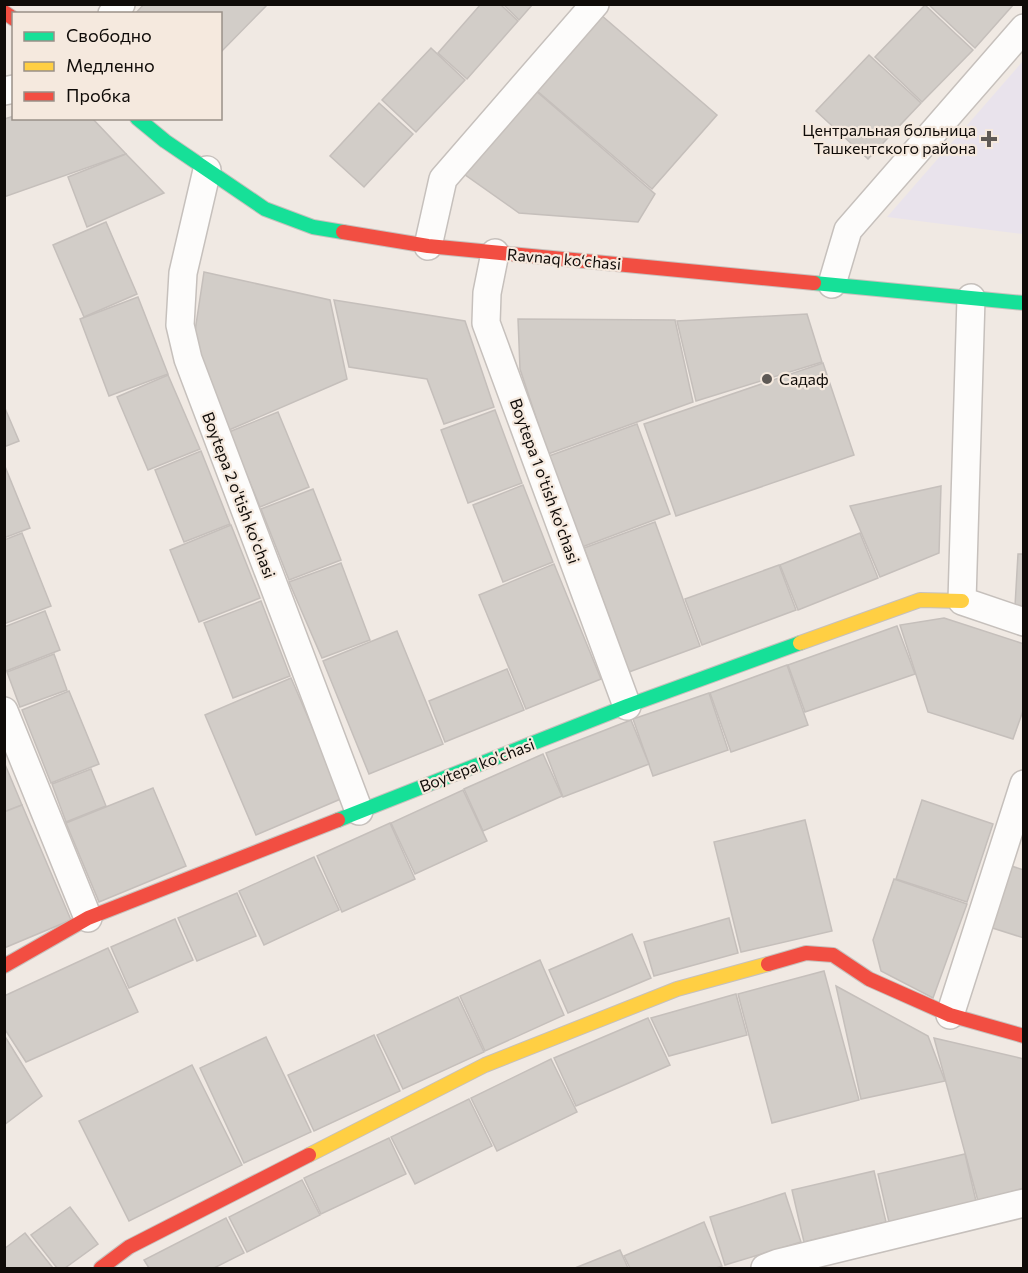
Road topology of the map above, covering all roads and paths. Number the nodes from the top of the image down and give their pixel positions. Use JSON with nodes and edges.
{"nodes":[{"id":1,"x":595,"y":4,"type":"edge"},
{"id":2,"x":1023,"y":27,"type":"edge"},
{"id":3,"x":139,"y":120,"type":"edge"},
{"id":4,"x":207,"y":170,"type":"junction"},
{"id":5,"x":428,"y":246,"type":"junction"},
{"id":6,"x":495,"y":253,"type":"junction"},
{"id":7,"x":832,"y":284,"type":"junction"},
{"id":8,"x":971,"y":298,"type":"junction"},
{"id":9,"x":1023,"y":303,"type":"edge"},
{"id":10,"x":962,"y":601,"type":"junction"},
{"id":11,"x":1023,"y":622,"type":"edge"},
{"id":12,"x":627,"y":706,"type":"junction"},
{"id":13,"x":4,"y":711,"type":"edge"},
{"id":14,"x":1023,"y":784,"type":"edge"},
{"id":15,"x":359,"y":811,"type":"junction"},
{"id":16,"x":88,"y":918,"type":"junction"},
{"id":17,"x":4,"y":966,"type":"edge"},
{"id":18,"x":950,"y":1015,"type":"junction"},
{"id":19,"x":1023,"y":1036,"type":"edge"},
{"id":20,"x":1023,"y":1203,"type":"edge"},
{"id":21,"x":101,"y":1269,"type":"edge"},
{"id":22,"x":765,"y":1269,"type":"edge"}],
"edges":[{"from":1,"to":5,"type":"street"},
{"from":2,"to":7,"type":"street"},
{"from":3,"to":4,"type":"street","name":"Ravnaq ko‘chasi"},
{"from":4,"to":5,"type":"street","name":"Ravnaq ko‘chasi"},
{"from":4,"to":15,"type":"street","name":"Boytepa 2 o'tish ko'chasi"},
{"from":5,"to":6,"type":"street","name":"Ravnaq ko‘chasi"},
{"from":6,"to":7,"type":"street","name":"Ravnaq ko‘chasi"},
{"from":6,"to":12,"type":"street","name":"Boytepa 1 o'tish ko'chasi"},
{"from":7,"to":8,"type":"street","name":"Ravnaq ko‘chasi"},
{"from":8,"to":9,"type":"street","name":"Ravnaq ko‘chasi"},
{"from":8,"to":10,"type":"street"},
{"from":10,"to":11,"type":"street"},
{"from":10,"to":12,"type":"street","name":"Boytepa ko'chasi"},
{"from":12,"to":15,"type":"street","name":"Boytepa ko'chasi"},
{"from":13,"to":16,"type":"street"},
{"from":14,"to":18,"type":"street"},
{"from":15,"to":16,"type":"street","name":"Boytepa ko'chasi"},
{"from":16,"to":17,"type":"street","name":"Boytepa ko'chasi"},
{"from":18,"to":19,"type":"street"},
{"from":18,"to":21,"type":"street"},
{"from":20,"to":22,"type":"street"}]}
